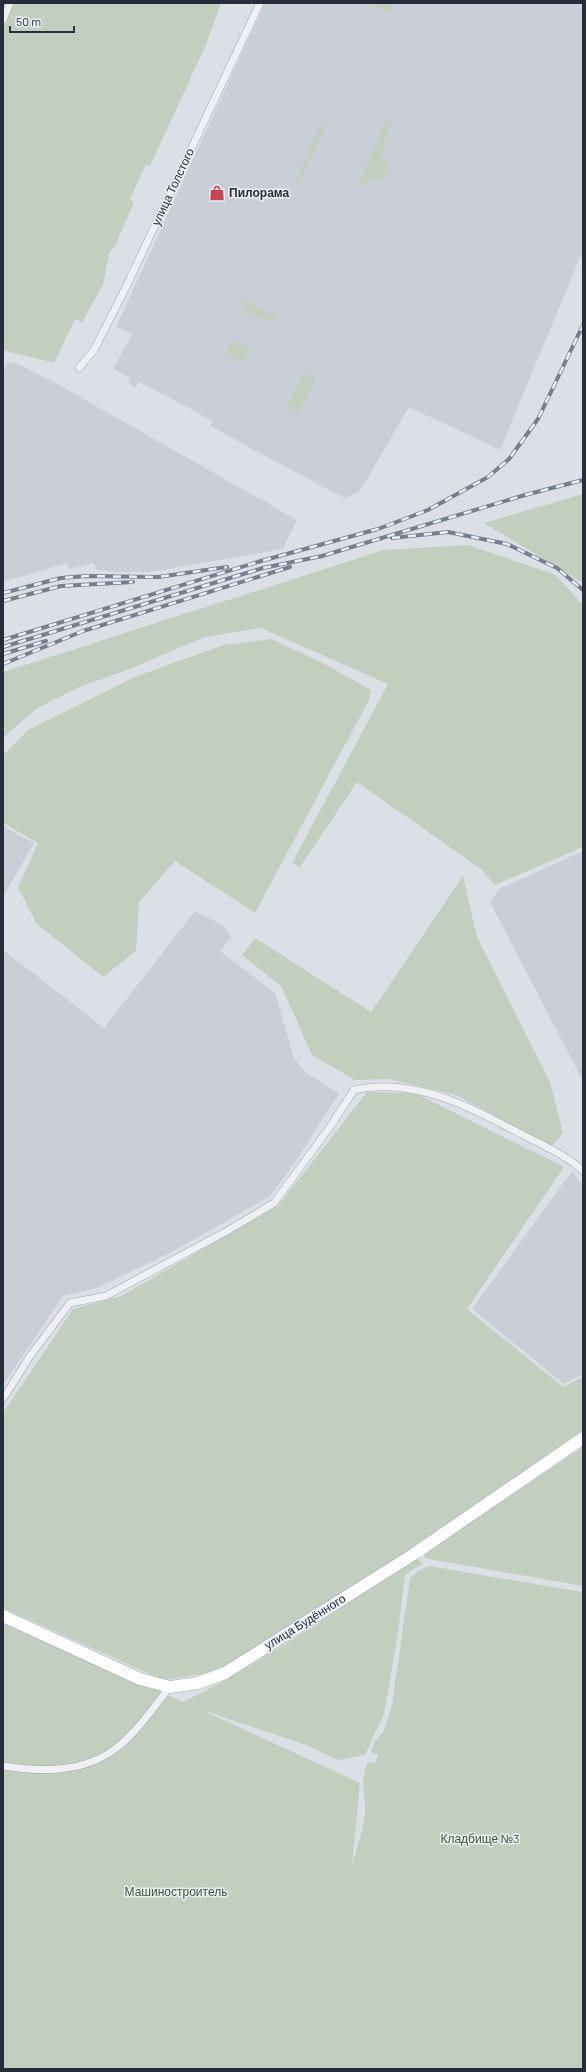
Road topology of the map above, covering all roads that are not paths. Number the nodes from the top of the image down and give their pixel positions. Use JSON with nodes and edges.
{"nodes":[{"id":1,"x":10,"y":3,"type":"edge"},
{"id":2,"x":260,"y":3,"type":"edge"},
{"id":3,"x":3,"y":20,"type":"edge"},
{"id":4,"x":79,"y":368,"type":"dead end"},
{"id":5,"x":583,"y":1171,"type":"edge"},
{"id":6,"x":3,"y":1399,"type":"edge"},
{"id":7,"x":583,"y":1438,"type":"edge"},
{"id":8,"x":3,"y":1616,"type":"edge"},
{"id":9,"x":170,"y":1687,"type":"junction"},
{"id":10,"x":3,"y":1766,"type":"edge"}],
"edges":[{"from":1,"to":3,"type":"street"},
{"from":2,"to":4,"type":"street","name":"улица Толстого"},
{"from":5,"to":6,"type":"street"},
{"from":7,"to":9,"type":"main road","name":"улица Будённого"},
{"from":8,"to":9,"type":"main road","name":"улица Будённого"},
{"from":9,"to":10,"type":"street"}]}
